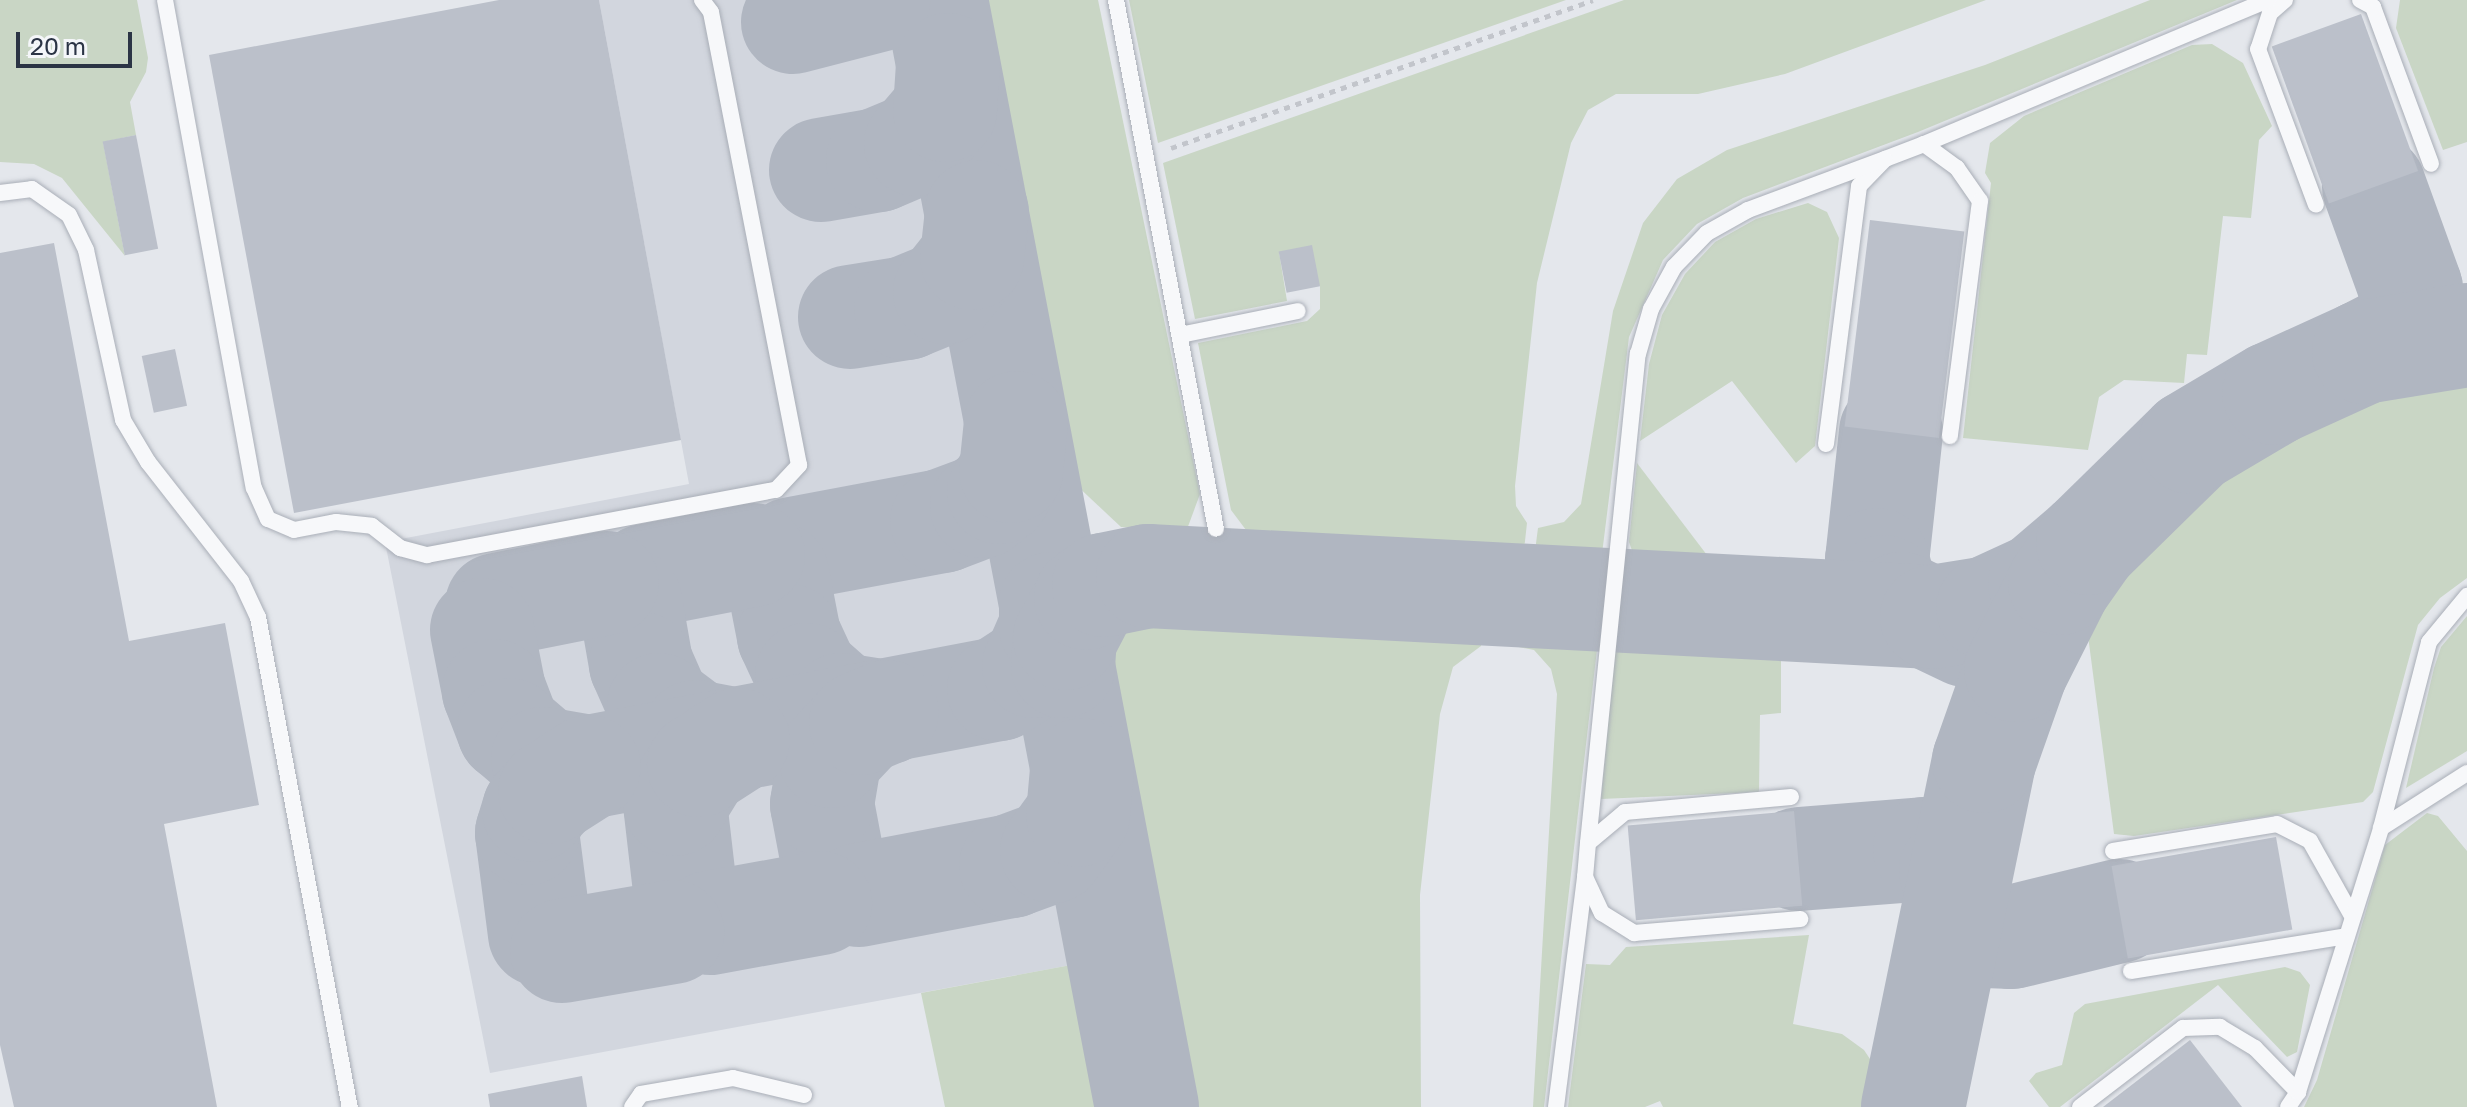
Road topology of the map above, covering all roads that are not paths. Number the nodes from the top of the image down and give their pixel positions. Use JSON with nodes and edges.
{"nodes":[{"id":1,"x":165,"y":0,"type":"edge"},
{"id":2,"x":702,"y":0,"type":"edge"},
{"id":3,"x":1116,"y":0,"type":"edge"},
{"id":4,"x":2268,"y":0,"type":"edge"},
{"id":5,"x":2285,"y":0,"type":"edge"},
{"id":6,"x":2360,"y":0,"type":"edge"},
{"id":7,"x":1924,"y":144,"type":"junction"},
{"id":8,"x":1885,"y":159,"type":"junction"},
{"id":9,"x":2431,"y":164,"type":"dead end"},
{"id":10,"x":0,"y":193,"type":"edge"},
{"id":11,"x":2316,"y":205,"type":"dead end"},
{"id":12,"x":1298,"y":311,"type":"dead end"},
{"id":13,"x":1180,"y":335,"type":"junction"},
{"id":14,"x":1950,"y":436,"type":"dead end"},
{"id":15,"x":1826,"y":444,"type":"dead end"},
{"id":16,"x":1216,"y":529,"type":"dead end"},
{"id":17,"x":2467,"y":596,"type":"edge"},
{"id":18,"x":2466,"y":772,"type":"edge"},
{"id":19,"x":1791,"y":797,"type":"dead end"},
{"id":20,"x":2381,"y":828,"type":"junction"},
{"id":21,"x":1588,"y":843,"type":"junction"},
{"id":22,"x":2113,"y":851,"type":"dead end"},
{"id":23,"x":1585,"y":877,"type":"junction"},
{"id":24,"x":2351,"y":914,"type":"junction"},
{"id":25,"x":1800,"y":919,"type":"dead end"},
{"id":26,"x":2346,"y":936,"type":"junction"},
{"id":27,"x":2131,"y":971,"type":"dead end"},
{"id":28,"x":2298,"y":1092,"type":"junction"},
{"id":29,"x":804,"y":1095,"type":"dead end"},
{"id":30,"x":350,"y":1107,"type":"edge"},
{"id":31,"x":632,"y":1107,"type":"edge"},
{"id":32,"x":1556,"y":1107,"type":"edge"},
{"id":33,"x":2080,"y":1107,"type":"edge"},
{"id":34,"x":2288,"y":1107,"type":"edge"}],
"edges":[{"from":1,"to":2,"type":"lane"},
{"from":3,"to":13,"type":"lane"},
{"from":4,"to":7,"type":"lane"},
{"from":5,"to":11,"type":"lane"},
{"from":6,"to":9,"type":"lane"},
{"from":7,"to":8,"type":"lane"},
{"from":7,"to":14,"type":"lane"},
{"from":8,"to":15,"type":"lane"},
{"from":8,"to":21,"type":"lane"},
{"from":10,"to":30,"type":"lane"},
{"from":12,"to":13,"type":"lane"},
{"from":13,"to":16,"type":"lane"},
{"from":17,"to":20,"type":"lane"},
{"from":18,"to":20,"type":"lane"},
{"from":19,"to":21,"type":"lane"},
{"from":20,"to":24,"type":"lane"},
{"from":21,"to":23,"type":"lane"},
{"from":22,"to":24,"type":"lane"},
{"from":23,"to":25,"type":"lane"},
{"from":23,"to":32,"type":"lane"},
{"from":24,"to":26,"type":"lane"},
{"from":26,"to":27,"type":"lane"},
{"from":26,"to":28,"type":"lane"},
{"from":28,"to":33,"type":"lane"},
{"from":28,"to":34,"type":"lane"},
{"from":29,"to":31,"type":"lane"}]}
